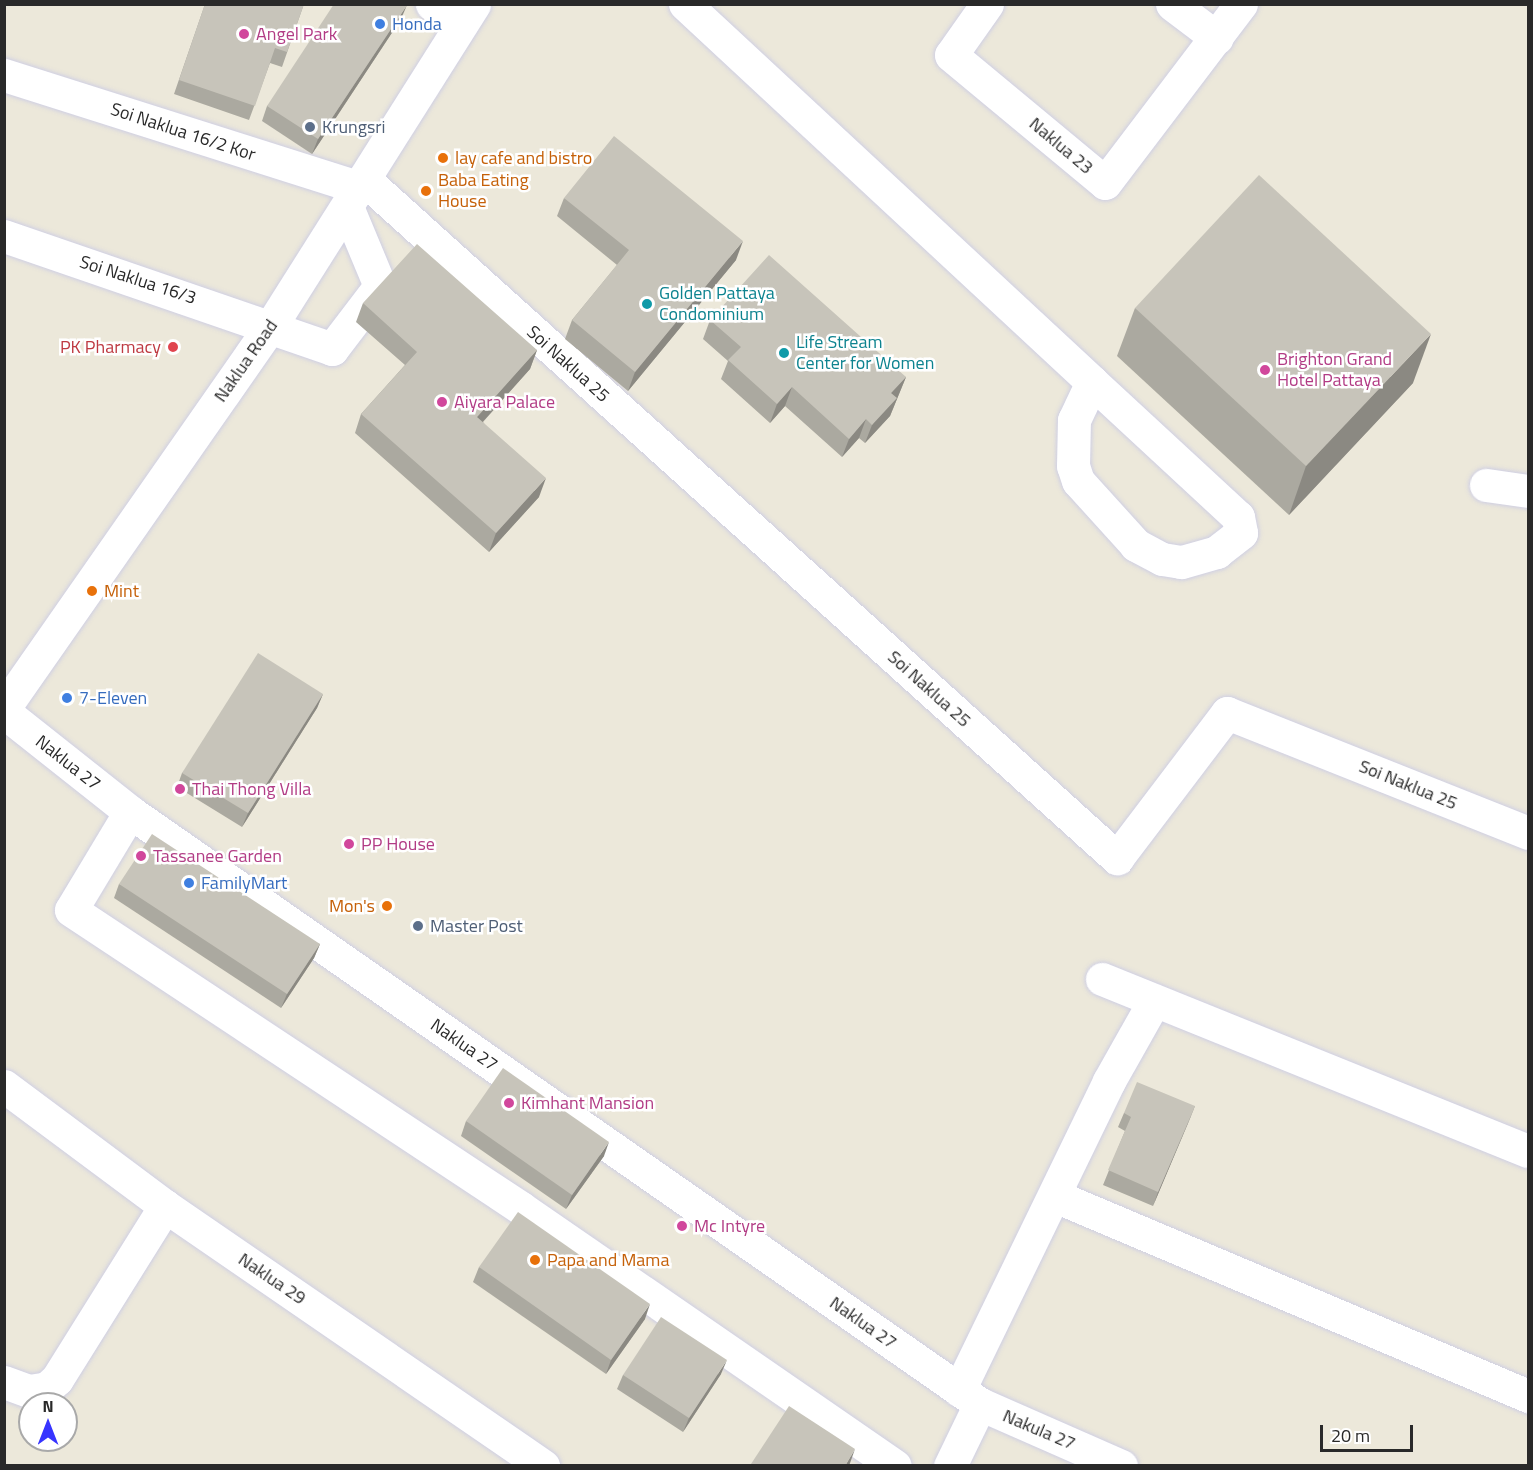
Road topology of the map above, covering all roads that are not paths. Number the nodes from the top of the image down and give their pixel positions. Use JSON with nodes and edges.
{"nodes":[{"id":1,"x":432,"y":4,"type":"edge"},
{"id":2,"x":685,"y":4,"type":"edge"},
{"id":3,"x":987,"y":4,"type":"edge"},
{"id":4,"x":1172,"y":4,"type":"edge"},
{"id":5,"x":1241,"y":4,"type":"edge"},
{"id":6,"x":467,"y":15,"type":"edge"},
{"id":7,"x":1217,"y":38,"type":"junction"},
{"id":8,"x":4,"y":75,"type":"edge"},
{"id":9,"x":358,"y":192,"type":"junction"},
{"id":10,"x":4,"y":236,"type":"edge"},
{"id":11,"x":272,"y":324,"type":"junction"},
{"id":12,"x":1092,"y":382,"type":"junction"},
{"id":13,"x":1486,"y":485,"type":"dead end"},
{"id":14,"x":1528,"y":491,"type":"edge"},
{"id":15,"x":4,"y":710,"type":"edge"},
{"id":16,"x":130,"y":812,"type":"junction"},
{"id":17,"x":1528,"y":833,"type":"edge"},
{"id":18,"x":1102,"y":979,"type":"dead end"},
{"id":19,"x":1154,"y":1001,"type":"junction"},
{"id":20,"x":4,"y":1086,"type":"edge"},
{"id":21,"x":1528,"y":1151,"type":"edge"},
{"id":22,"x":1055,"y":1196,"type":"junction"},
{"id":23,"x":165,"y":1206,"type":"junction"},
{"id":24,"x":4,"y":1382,"type":"edge"},
{"id":25,"x":1528,"y":1396,"type":"edge"},
{"id":26,"x":969,"y":1397,"type":"junction"},
{"id":27,"x":543,"y":1466,"type":"edge"},
{"id":28,"x":895,"y":1466,"type":"edge"},
{"id":29,"x":950,"y":1466,"type":"edge"},
{"id":30,"x":1121,"y":1466,"type":"edge"}],
"edges":[{"from":1,"to":6,"type":"street"},
{"from":2,"to":12,"type":"street"},
{"from":3,"to":7,"type":"street","name":"Naklua 23"},
{"from":4,"to":7,"type":"street"},
{"from":5,"to":7,"type":"street","name":"Naklua 23"},
{"from":6,"to":9,"type":"street","name":"Naklua Road"},
{"from":8,"to":9,"type":"street","name":"Soi Naklua 16/2 Kor"},
{"from":9,"to":11,"type":"street","name":"Naklua Road"},
{"from":9,"to":11,"type":"street","name":"Soi Naklua 16/3"},
{"from":9,"to":17,"type":"street","name":"Soi Naklua 25"},
{"from":10,"to":11,"type":"street","name":"Soi Naklua 16/3"},
{"from":11,"to":15,"type":"street","name":"Naklua Road"},
{"from":12,"to":12,"type":"street"},
{"from":13,"to":14,"type":"street"},
{"from":15,"to":16,"type":"street","name":"Naklua 27"},
{"from":16,"to":26,"type":"street","name":"Naklua 27"},
{"from":16,"to":28,"type":"street"},
{"from":18,"to":19,"type":"street"},
{"from":19,"to":21,"type":"street"},
{"from":19,"to":22,"type":"street"},
{"from":20,"to":23,"type":"street","name":"Naklua 29"},
{"from":22,"to":25,"type":"street"},
{"from":22,"to":26,"type":"street"},
{"from":23,"to":24,"type":"street"},
{"from":23,"to":27,"type":"street","name":"Naklua 29"},
{"from":26,"to":29,"type":"street"},
{"from":26,"to":30,"type":"street","name":"Nakula 27"}]}
